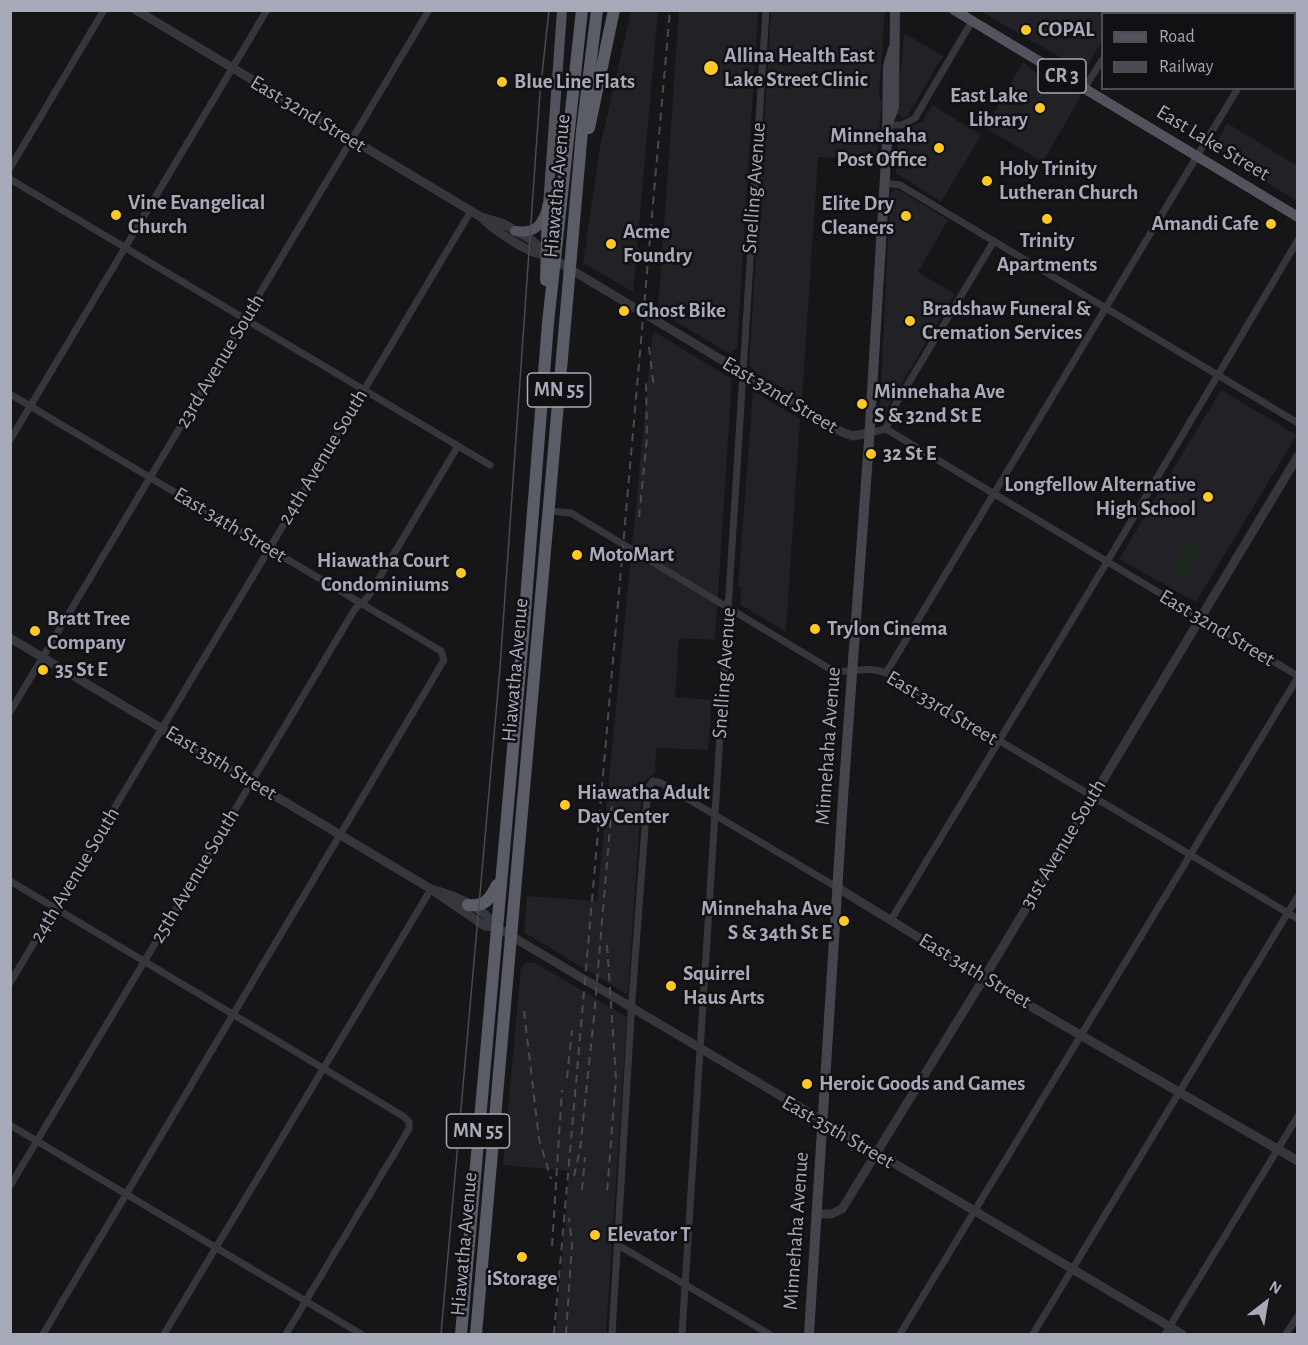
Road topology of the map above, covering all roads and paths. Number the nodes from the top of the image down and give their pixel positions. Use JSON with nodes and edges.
{"nodes":[{"id":1,"x":104,"y":10,"type":"edge"},
{"id":2,"x":136,"y":10,"type":"edge"},
{"id":3,"x":267,"y":10,"type":"edge"},
{"id":4,"x":429,"y":10,"type":"edge"},
{"id":5,"x":562,"y":10,"type":"edge"},
{"id":6,"x":582,"y":10,"type":"edge"},
{"id":7,"x":597,"y":10,"type":"edge"},
{"id":8,"x":614,"y":10,"type":"edge"},
{"id":9,"x":766,"y":10,"type":"edge"},
{"id":10,"x":896,"y":10,"type":"edge"},
{"id":11,"x":954,"y":10,"type":"edge"},
{"id":12,"x":972,"y":21,"type":"junction"},
{"id":13,"x":1101,"y":62,"type":"edge"},
{"id":14,"x":232,"y":68,"type":"junction"},
{"id":15,"x":1084,"y":89,"type":"junction"},
{"id":16,"x":1237,"y":90,"type":"edge"},
{"id":17,"x":888,"y":125,"type":"junction"},
{"id":18,"x":352,"y":140,"type":"junction"},
{"id":19,"x":1195,"y":156,"type":"junction"},
{"id":20,"x":10,"y":168,"type":"edge"},
{"id":21,"x":10,"y":178,"type":"edge"},
{"id":22,"x":884,"y":183,"type":"junction"},
{"id":23,"x":577,"y":188,"type":"junction"},
{"id":24,"x":548,"y":206,"type":"junction"},
{"id":25,"x":471,"y":211,"type":"junction"},
{"id":26,"x":481,"y":217,"type":"junction"},
{"id":27,"x":1298,"y":217,"type":"edge"},
{"id":28,"x":515,"y":231,"type":"junction"},
{"id":29,"x":1298,"y":240,"type":"edge"},
{"id":30,"x":994,"y":241,"type":"junction"},
{"id":31,"x":125,"y":248,"type":"junction"},
{"id":32,"x":550,"y":257,"type":"junction"},
{"id":33,"x":569,"y":269,"type":"junction"},
{"id":34,"x":1106,"y":309,"type":"junction"},
{"id":35,"x":244,"y":320,"type":"junction"},
{"id":36,"x":742,"y":373,"type":"junction"},
{"id":37,"x":1216,"y":375,"type":"junction"},
{"id":38,"x":363,"y":390,"type":"junction"},
{"id":39,"x":10,"y":394,"type":"edge"},
{"id":40,"x":31,"y":407,"type":"junction"},
{"id":41,"x":1298,"y":423,"type":"edge"},
{"id":42,"x":886,"y":429,"type":"junction"},
{"id":43,"x":869,"y":433,"type":"junction"},
{"id":44,"x":10,"y":440,"type":"edge"},
{"id":45,"x":458,"y":446,"type":"junction"},
{"id":46,"x":1298,"y":456,"type":"edge"},
{"id":47,"x":490,"y":465,"type":"dead end"},
{"id":48,"x":150,"y":478,"type":"junction"},
{"id":49,"x":994,"y":494,"type":"junction"},
{"id":50,"x":549,"y":511,"type":"junction"},
{"id":51,"x":269,"y":548,"type":"junction"},
{"id":52,"x":1107,"y":562,"type":"junction"},
{"id":53,"x":361,"y":603,"type":"junction"},
{"id":54,"x":728,"y":609,"type":"junction"},
{"id":55,"x":1200,"y":618,"type":"junction"},
{"id":56,"x":10,"y":638,"type":"edge"},
{"id":57,"x":43,"y":657,"type":"junction"},
{"id":58,"x":852,"y":670,"type":"junction"},
{"id":59,"x":886,"y":673,"type":"junction"},
{"id":60,"x":1298,"y":676,"type":"edge"},
{"id":61,"x":10,"y":712,"type":"edge"},
{"id":62,"x":163,"y":729,"type":"junction"},
{"id":63,"x":998,"y":741,"type":"junction"},
{"id":64,"x":251,"y":782,"type":"junction"},
{"id":65,"x":1091,"y":796,"type":"junction"},
{"id":66,"x":714,"y":814,"type":"junction"},
{"id":67,"x":341,"y":835,"type":"junction"},
{"id":68,"x":1189,"y":855,"type":"junction"},
{"id":69,"x":501,"y":876,"type":"junction"},
{"id":70,"x":10,"y":881,"type":"edge"},
{"id":71,"x":838,"y":888,"type":"junction"},
{"id":72,"x":431,"y":889,"type":"junction"},
{"id":73,"x":1298,"y":896,"type":"edge"},
{"id":74,"x":468,"y":905,"type":"junction"},
{"id":75,"x":55,"y":908,"type":"junction"},
{"id":76,"x":1287,"y":913,"type":"junction"},
{"id":77,"x":1298,"y":919,"type":"edge"},
{"id":78,"x":891,"y":920,"type":"junction"},
{"id":79,"x":496,"y":927,"type":"junction"},
{"id":80,"x":510,"y":936,"type":"junction"},
{"id":81,"x":145,"y":962,"type":"junction"},
{"id":82,"x":984,"y":978,"type":"junction"},
{"id":83,"x":10,"y":983,"type":"edge"},
{"id":84,"x":632,"y":1010,"type":"junction"},
{"id":85,"x":234,"y":1016,"type":"junction"},
{"id":86,"x":1083,"y":1036,"type":"junction"},
{"id":87,"x":701,"y":1051,"type":"junction"},
{"id":88,"x":323,"y":1068,"type":"junction"},
{"id":89,"x":1179,"y":1092,"type":"junction"},
{"id":90,"x":1298,"y":1116,"type":"edge"},
{"id":91,"x":823,"y":1123,"type":"junction"},
{"id":92,"x":10,"y":1125,"type":"edge"},
{"id":93,"x":37,"y":1141,"type":"junction"},
{"id":94,"x":1278,"y":1149,"type":"junction"},
{"id":95,"x":876,"y":1154,"type":"junction"},
{"id":96,"x":1298,"y":1161,"type":"edge"},
{"id":97,"x":10,"y":1186,"type":"edge"},
{"id":98,"x":127,"y":1194,"type":"junction"},
{"id":99,"x":975,"y":1212,"type":"junction"},
{"id":100,"x":816,"y":1214,"type":"junction"},
{"id":101,"x":618,"y":1245,"type":"junction"},
{"id":102,"x":216,"y":1248,"type":"junction"},
{"id":103,"x":1072,"y":1270,"type":"junction"},
{"id":104,"x":685,"y":1284,"type":"junction"},
{"id":105,"x":306,"y":1302,"type":"junction"},
{"id":106,"x":1298,"y":1316,"type":"edge"},
{"id":107,"x":1168,"y":1331,"type":"edge"},
{"id":108,"x":43,"y":1335,"type":"edge"},
{"id":109,"x":164,"y":1335,"type":"edge"},
{"id":110,"x":286,"y":1335,"type":"edge"},
{"id":111,"x":361,"y":1335,"type":"edge"},
{"id":112,"x":460,"y":1335,"type":"edge"},
{"id":113,"x":476,"y":1335,"type":"edge"},
{"id":114,"x":612,"y":1335,"type":"edge"},
{"id":115,"x":682,"y":1335,"type":"edge"},
{"id":116,"x":770,"y":1335,"type":"edge"},
{"id":117,"x":809,"y":1335,"type":"edge"},
{"id":118,"x":900,"y":1335,"type":"edge"},
{"id":119,"x":1033,"y":1335,"type":"edge"},
{"id":120,"x":1182,"y":1335,"type":"edge"},
{"id":121,"x":1286,"y":1335,"type":"edge"}],
"edges":[{"from":1,"to":20,"type":"street"},
{"from":2,"to":14,"type":"street","name":"East 32nd Street"},
{"from":3,"to":14,"type":"street"},
{"from":4,"to":18,"type":"street","name":"23rd Avenue South"},
{"from":5,"to":24,"type":"main road"},
{"from":6,"to":32,"type":"highway","name":"Hiawatha Avenue"},
{"from":7,"to":23,"type":"highway","name":"Hiawatha Avenue","number":"MN 55"},
{"from":8,"to":23,"type":"highway"},
{"from":9,"to":36,"type":"street","name":"Snelling Avenue"},
{"from":10,"to":17,"type":"main road","name":"Minnehaha Avenue"},
{"from":11,"to":12,"type":"main road","name":"East Lake Street","number":"CR 3"},
{"from":12,"to":15,"type":"main road","name":"East Lake Street","number":"CR 3"},
{"from":12,"to":17,"type":"street"},
{"from":13,"to":15,"type":"street"},
{"from":14,"to":18,"type":"street","name":"East 32nd Street"},
{"from":14,"to":31,"type":"street"},
{"from":15,"to":19,"type":"main road","name":"East Lake Street","number":"CR 3"},
{"from":16,"to":19,"type":"street"},
{"from":17,"to":22,"type":"main road","name":"Minnehaha Avenue"},
{"from":18,"to":25,"type":"street","name":"East 32nd Street"},
{"from":18,"to":35,"type":"street","name":"23rd Avenue South"},
{"from":19,"to":27,"type":"main road","name":"East Lake Street","number":"CR 3"},
{"from":19,"to":34,"type":"street"},
{"from":21,"to":31,"type":"street"},
{"from":22,"to":30,"type":"street"},
{"from":22,"to":43,"type":"main road","name":"Minnehaha Avenue"},
{"from":23,"to":33,"type":"highway","name":"Hiawatha Avenue","number":"MN 55"},
{"from":24,"to":28,"type":"main road"},
{"from":24,"to":32,"type":"highway"},
{"from":25,"to":26,"type":"street","name":"East 32nd Street"},
{"from":25,"to":38,"type":"street","name":"24th Avenue South"},
{"from":26,"to":28,"type":"street","name":"East 32nd Street"},
{"from":26,"to":32,"type":"street","name":"East 32nd Street"},
{"from":28,"to":32,"type":"street","name":"East 32nd Street"},
{"from":29,"to":37,"type":"street"},
{"from":30,"to":34,"type":"street"},
{"from":30,"to":42,"type":"street"},
{"from":31,"to":35,"type":"street"},
{"from":31,"to":40,"type":"street"},
{"from":32,"to":33,"type":"street","name":"East 32nd Street"},
{"from":32,"to":69,"type":"highway","name":"Hiawatha Avenue","number":"MN 55"},
{"from":33,"to":36,"type":"street","name":"East 32nd Street"},
{"from":33,"to":50,"type":"highway","name":"Hiawatha Avenue","number":"MN 55"},
{"from":34,"to":37,"type":"street"},
{"from":34,"to":49,"type":"street"},
{"from":35,"to":38,"type":"street"},
{"from":35,"to":48,"type":"street","name":"23rd Avenue South"},
{"from":36,"to":43,"type":"street","name":"East 32nd Street"},
{"from":36,"to":54,"type":"street","name":"Snelling Avenue"},
{"from":37,"to":41,"type":"street"},
{"from":37,"to":52,"type":"street"},
{"from":38,"to":45,"type":"street"},
{"from":38,"to":51,"type":"street","name":"24th Avenue South"},
{"from":39,"to":40,"type":"street","name":"East 34th Street"},
{"from":40,"to":44,"type":"street"},
{"from":40,"to":48,"type":"street","name":"East 34th Street"},
{"from":42,"to":43,"type":"street","name":"East 32nd Street"},
{"from":42,"to":49,"type":"street","name":"East 32nd Street"},
{"from":43,"to":58,"type":"main road","name":"Minnehaha Avenue"},
{"from":45,"to":47,"type":"street"},
{"from":45,"to":53,"type":"street","name":"25th Avenue South"},
{"from":46,"to":55,"type":"street","name":"31st Avenue South"},
{"from":48,"to":51,"type":"street","name":"East 34th Street"},
{"from":48,"to":57,"type":"street","name":"23rd Avenue South"},
{"from":49,"to":52,"type":"street","name":"East 32nd Street"},
{"from":49,"to":59,"type":"street"},
{"from":50,"to":54,"type":"street","name":"East 33rd Street"},
{"from":50,"to":80,"type":"highway","name":"Hiawatha Avenue","number":"MN 55"},
{"from":51,"to":53,"type":"street","name":"East 34th Street"},
{"from":51,"to":62,"type":"street","name":"24th Avenue South"},
{"from":52,"to":55,"type":"street","name":"East 32nd Street"},
{"from":52,"to":63,"type":"street"},
{"from":53,"to":64,"type":"street","name":"25th Avenue South"},
{"from":53,"to":67,"type":"street","name":"East 34th Street"},
{"from":54,"to":58,"type":"street","name":"East 33rd Street"},
{"from":54,"to":66,"type":"street","name":"Snelling Avenue"},
{"from":55,"to":60,"type":"street","name":"East 32nd Street"},
{"from":55,"to":65,"type":"street","name":"31st Avenue South"},
{"from":56,"to":57,"type":"street","name":"East 35th Street"},
{"from":57,"to":61,"type":"street","name":"23rd Avenue South"},
{"from":57,"to":62,"type":"street","name":"East 35th Street"},
{"from":58,"to":59,"type":"street","name":"East 33rd Street"},
{"from":58,"to":71,"type":"main road","name":"Minnehaha Avenue"},
{"from":59,"to":63,"type":"street","name":"East 33rd Street"},
{"from":60,"to":68,"type":"street"},
{"from":62,"to":64,"type":"street","name":"East 35th Street"},
{"from":62,"to":75,"type":"street","name":"24th Avenue South"},
{"from":63,"to":65,"type":"street","name":"East 33rd Street"},
{"from":63,"to":78,"type":"street"},
{"from":64,"to":67,"type":"street","name":"East 35th Street"},
{"from":64,"to":81,"type":"street","name":"25th Avenue South"},
{"from":65,"to":68,"type":"street","name":"East 33rd Street"},
{"from":65,"to":82,"type":"street","name":"31st Avenue South"},
{"from":66,"to":71,"type":"street","name":"East 34th Street"},
{"from":66,"to":84,"type":"street","name":"East 34th Street"},
{"from":66,"to":87,"type":"street","name":"Snelling Avenue"},
{"from":67,"to":72,"type":"street","name":"East 35th Street"},
{"from":67,"to":85,"type":"street"},
{"from":68,"to":76,"type":"street","name":"East 33rd Street"},
{"from":68,"to":86,"type":"street"},
{"from":69,"to":74,"type":"highway"},
{"from":69,"to":79,"type":"highway","name":"Hiawatha Avenue","number":"MN 55"},
{"from":70,"to":75,"type":"street"},
{"from":71,"to":78,"type":"street","name":"East 34th Street"},
{"from":71,"to":91,"type":"main road","name":"Minnehaha Avenue"},
{"from":72,"to":74,"type":"street","name":"East 35th Street"},
{"from":72,"to":79,"type":"street","name":"East 35th Street"},
{"from":72,"to":88,"type":"street"},
{"from":73,"to":76,"type":"street"},
{"from":74,"to":79,"type":"street","name":"East 35th Street"},
{"from":75,"to":81,"type":"street"},
{"from":75,"to":83,"type":"street","name":"24th Avenue South"},
{"from":76,"to":77,"type":"street","name":"East 33rd Street"},
{"from":76,"to":89,"type":"street"},
{"from":78,"to":82,"type":"street","name":"East 34th Street"},
{"from":79,"to":80,"type":"street","name":"East 35th Street"},
{"from":79,"to":112,"type":"highway","name":"Hiawatha Avenue","number":"MN 55"},
{"from":80,"to":84,"type":"street","name":"East 35th Street"},
{"from":80,"to":113,"type":"highway","name":"Hiawatha Avenue","number":"MN 55"},
{"from":81,"to":85,"type":"street"},
{"from":81,"to":93,"type":"street","name":"25th Avenue South"},
{"from":82,"to":86,"type":"street","name":"East 34th Street"},
{"from":82,"to":95,"type":"street","name":"31st Avenue South"},
{"from":84,"to":87,"type":"street","name":"East 35th Street"},
{"from":84,"to":101,"type":"street"},
{"from":85,"to":88,"type":"street"},
{"from":85,"to":98,"type":"street"},
{"from":86,"to":89,"type":"street","name":"East 34th Street"},
{"from":86,"to":99,"type":"street"},
{"from":87,"to":91,"type":"street","name":"East 35th Street"},
{"from":87,"to":104,"type":"street","name":"Snelling Avenue"},
{"from":88,"to":102,"type":"street"},
{"from":88,"to":105,"type":"street"},
{"from":89,"to":94,"type":"street","name":"East 34th Street"},
{"from":89,"to":103,"type":"street"},
{"from":90,"to":94,"type":"street"},
{"from":91,"to":95,"type":"street","name":"East 35th Street"},
{"from":91,"to":100,"type":"main road","name":"Minnehaha Avenue"},
{"from":92,"to":93,"type":"street"},
{"from":93,"to":97,"type":"street","name":"25th Avenue South"},
{"from":93,"to":98,"type":"street"},
{"from":94,"to":96,"type":"street","name":"East 34th Street"},
{"from":94,"to":107,"type":"street"},
{"from":95,"to":99,"type":"street","name":"East 35th Street"},
{"from":95,"to":100,"type":"street","name":"31st Avenue South"},
{"from":98,"to":102,"type":"street"},
{"from":98,"to":108,"type":"street"},
{"from":99,"to":103,"type":"street","name":"East 35th Street"},
{"from":99,"to":118,"type":"street"},
{"from":100,"to":117,"type":"main road","name":"Minnehaha Avenue"},
{"from":101,"to":104,"type":"street"},
{"from":101,"to":114,"type":"street"},
{"from":102,"to":105,"type":"street"},
{"from":102,"to":109,"type":"street"},
{"from":103,"to":107,"type":"street","name":"East 35th Street"},
{"from":103,"to":119,"type":"street"},
{"from":104,"to":115,"type":"street","name":"Snelling Avenue"},
{"from":104,"to":116,"type":"street"},
{"from":105,"to":110,"type":"street"},
{"from":105,"to":111,"type":"street"},
{"from":106,"to":121,"type":"street"},
{"from":107,"to":120,"type":"street","name":"East 35th Street"}]}
